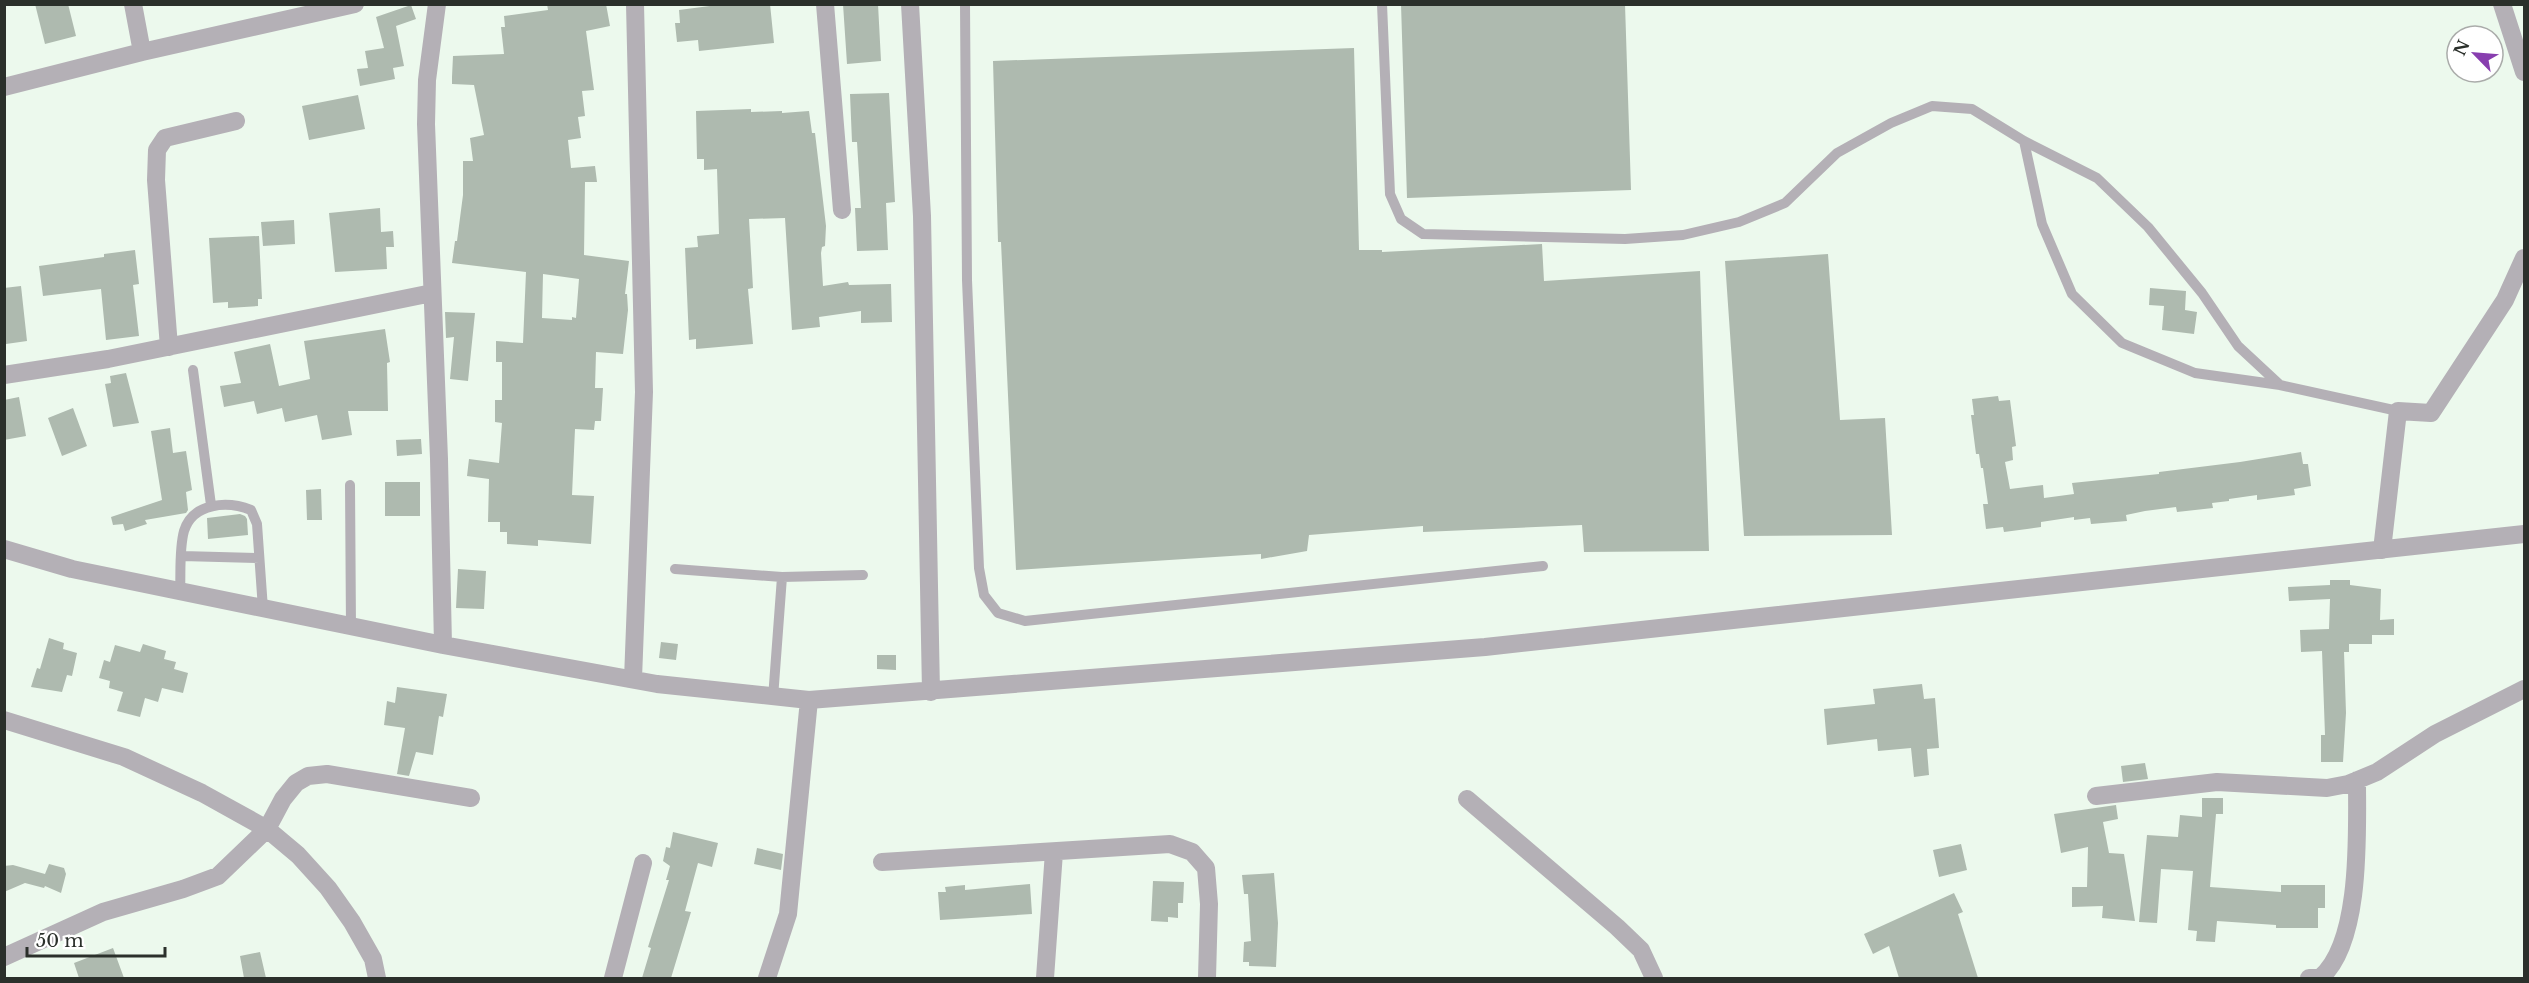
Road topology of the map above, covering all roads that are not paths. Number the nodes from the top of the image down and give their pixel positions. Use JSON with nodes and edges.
{"nodes":[{"id":1,"x":133,"y":4,"type":"edge"},
{"id":2,"x":437,"y":4,"type":"edge"},
{"id":3,"x":635,"y":4,"type":"edge"},
{"id":4,"x":825,"y":4,"type":"edge"},
{"id":5,"x":910,"y":4,"type":"edge"},
{"id":6,"x":965,"y":4,"type":"edge"},
{"id":7,"x":1382,"y":4,"type":"edge"},
{"id":8,"x":2502,"y":4,"type":"edge"},
{"id":9,"x":345,"y":6,"type":"edge"},
{"id":10,"x":142,"y":52,"type":"junction"},
{"id":11,"x":2524,"y":72,"type":"edge"},
{"id":12,"x":4,"y":87,"type":"edge"},
{"id":13,"x":236,"y":121,"type":"dead end"},
{"id":14,"x":2024,"y":141,"type":"junction"},
{"id":15,"x":842,"y":210,"type":"dead end"},
{"id":16,"x":2524,"y":258,"type":"edge"},
{"id":17,"x":432,"y":293,"type":"junction"},
{"id":18,"x":169,"y":347,"type":"junction"},
{"id":19,"x":193,"y":370,"type":"dead end"},
{"id":20,"x":4,"y":375,"type":"edge"},
{"id":21,"x":2280,"y":385,"type":"junction"},
{"id":22,"x":2398,"y":411,"type":"junction"},
{"id":23,"x":350,"y":485,"type":"dead end"},
{"id":24,"x":210,"y":504,"type":"junction"},
{"id":25,"x":2524,"y":534,"type":"edge"},
{"id":26,"x":4,"y":549,"type":"edge"},
{"id":27,"x":2382,"y":550,"type":"junction"},
{"id":28,"x":182,"y":556,"type":"junction"},
{"id":29,"x":259,"y":558,"type":"junction"},
{"id":30,"x":1544,"y":566,"type":"dead end"},
{"id":31,"x":675,"y":569,"type":"dead end"},
{"id":32,"x":863,"y":575,"type":"dead end"},
{"id":33,"x":782,"y":577,"type":"junction"},
{"id":34,"x":180,"y":592,"type":"junction"},
{"id":35,"x":263,"y":609,"type":"junction"},
{"id":36,"x":351,"y":628,"type":"junction"},
{"id":37,"x":444,"y":645,"type":"junction"},
{"id":38,"x":633,"y":679,"type":"junction"},
{"id":39,"x":2524,"y":689,"type":"edge"},
{"id":40,"x":931,"y":692,"type":"junction"},
{"id":41,"x":772,"y":698,"type":"junction"},
{"id":42,"x":809,"y":700,"type":"junction"},
{"id":43,"x":4,"y":720,"type":"edge"},
{"id":44,"x":2357,"y":780,"type":"junction"},
{"id":45,"x":2096,"y":796,"type":"dead end"},
{"id":46,"x":471,"y":798,"type":"dead end"},
{"id":47,"x":1467,"y":800,"type":"dead end"},
{"id":48,"x":267,"y":829,"type":"junction"},
{"id":49,"x":1054,"y":852,"type":"junction"},
{"id":50,"x":882,"y":862,"type":"dead end"},
{"id":51,"x":643,"y":863,"type":"dead end"},
{"id":52,"x":4,"y":957,"type":"edge"},
{"id":53,"x":377,"y":978,"type":"edge"},
{"id":54,"x":613,"y":978,"type":"edge"},
{"id":55,"x":767,"y":978,"type":"edge"},
{"id":56,"x":1045,"y":978,"type":"edge"},
{"id":57,"x":1207,"y":978,"type":"edge"},
{"id":58,"x":1654,"y":978,"type":"edge"},
{"id":59,"x":2310,"y":978,"type":"edge"}],
"edges":[{"from":1,"to":10,"type":"street"},
{"from":2,"to":17,"type":"street"},
{"from":3,"to":38,"type":"street"},
{"from":4,"to":15,"type":"street"},
{"from":5,"to":40,"type":"street"},
{"from":6,"to":30,"type":"lane"},
{"from":7,"to":14,"type":"lane"},
{"from":8,"to":11,"type":"street"},
{"from":9,"to":10,"type":"street"},
{"from":10,"to":12,"type":"street"},
{"from":13,"to":18,"type":"street"},
{"from":14,"to":21,"type":"lane"},
{"from":14,"to":21,"type":"lane"},
{"from":16,"to":22,"type":"street"},
{"from":17,"to":18,"type":"street"},
{"from":17,"to":37,"type":"street"},
{"from":18,"to":20,"type":"street"},
{"from":19,"to":24,"type":"lane"},
{"from":21,"to":22,"type":"lane"},
{"from":22,"to":27,"type":"street"},
{"from":23,"to":36,"type":"lane"},
{"from":24,"to":28,"type":"lane"},
{"from":24,"to":29,"type":"lane"},
{"from":25,"to":27,"type":"street"},
{"from":26,"to":34,"type":"street"},
{"from":27,"to":40,"type":"street"},
{"from":28,"to":29,"type":"lane"},
{"from":28,"to":34,"type":"lane"},
{"from":29,"to":35,"type":"lane"},
{"from":31,"to":33,"type":"lane"},
{"from":32,"to":33,"type":"lane"},
{"from":33,"to":41,"type":"lane"},
{"from":34,"to":35,"type":"street"},
{"from":35,"to":36,"type":"street"},
{"from":36,"to":37,"type":"street"},
{"from":37,"to":38,"type":"street"},
{"from":38,"to":41,"type":"street"},
{"from":39,"to":44,"type":"street"},
{"from":40,"to":42,"type":"street"},
{"from":41,"to":42,"type":"street"},
{"from":42,"to":55,"type":"street"},
{"from":43,"to":48,"type":"street"},
{"from":44,"to":45,"type":"street"},
{"from":44,"to":59,"type":"street"},
{"from":46,"to":48,"type":"street"},
{"from":47,"to":58,"type":"street"},
{"from":48,"to":52,"type":"street"},
{"from":48,"to":53,"type":"street"},
{"from":49,"to":50,"type":"street"},
{"from":49,"to":56,"type":"street"},
{"from":49,"to":57,"type":"street"},
{"from":51,"to":54,"type":"street"}]}
